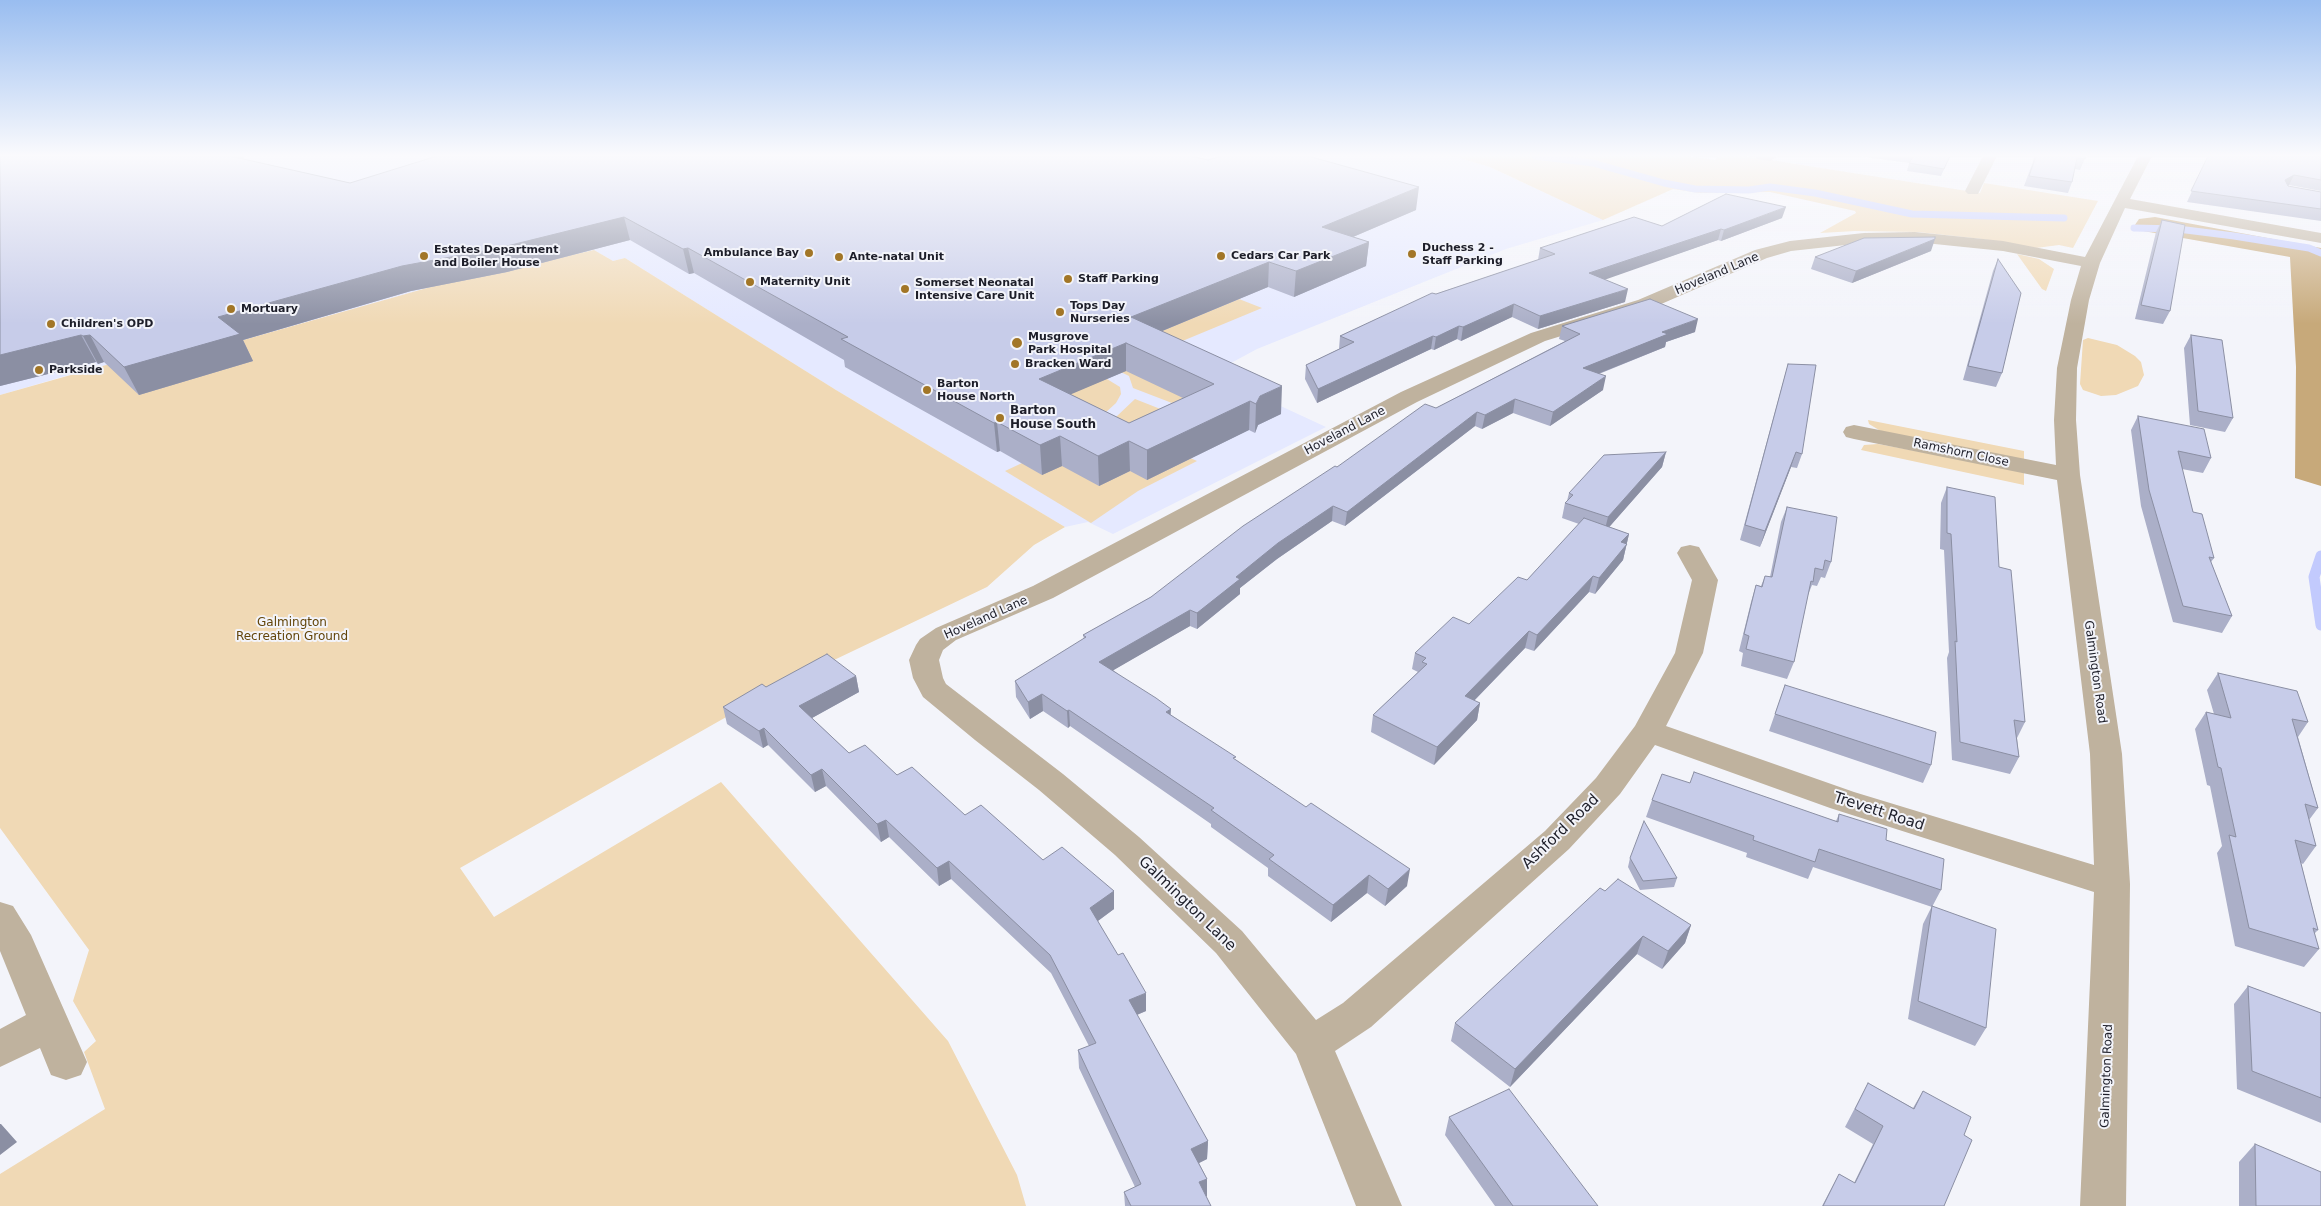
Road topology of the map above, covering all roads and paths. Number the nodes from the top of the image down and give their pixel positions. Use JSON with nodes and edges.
{"nodes":[{"id":1,"x":2115,"y":212,"type":"edge"},
{"id":2,"x":2177,"y":212,"type":"edge"},
{"id":3,"x":2321,"y":238,"type":"edge"},
{"id":4,"x":2091,"y":263,"type":"junction"},
{"id":5,"x":1854,"y":433,"type":"dead end"},
{"id":6,"x":2068,"y":475,"type":"junction"},
{"id":7,"x":1690,"y":553,"type":"dead end"},
{"id":8,"x":924,"y":660,"type":"joint"},
{"id":9,"x":1648,"y":731,"type":"junction"},
{"id":10,"x":2112,"y":884,"type":"junction"},
{"id":11,"x":0,"y":916,"type":"edge"},
{"id":12,"x":49,"y":1023,"type":"junction"},
{"id":13,"x":1312,"y":1044,"type":"junction"},
{"id":14,"x":0,"y":1049,"type":"edge"},
{"id":15,"x":66,"y":1062,"type":"dead end"},
{"id":16,"x":1379,"y":1206,"type":"edge"},
{"id":17,"x":2103,"y":1206,"type":"edge"}],
"edges":[{"from":1,"to":4,"type":"street","name":"Galmington Road"},
{"from":2,"to":3,"type":"street"},
{"from":4,"to":6,"type":"street","name":"Galmington Road"},
{"from":4,"to":8,"type":"street","name":"Hoveland Lane"},
{"from":5,"to":6,"type":"street","name":"Ramshorn Close"},
{"from":6,"to":10,"type":"street","name":"Galmington Road"},
{"from":7,"to":9,"type":"street","name":"Ashford Road"},
{"from":8,"to":13,"type":"street","name":"Galmington Lane"},
{"from":9,"to":10,"type":"street","name":"Trevett Road"},
{"from":9,"to":13,"type":"street","name":"Ashford Road"},
{"from":10,"to":17,"type":"street","name":"Galmington Road"},
{"from":11,"to":12,"type":"street"},
{"from":12,"to":14,"type":"street"},
{"from":12,"to":15,"type":"street"},
{"from":13,"to":16,"type":"street","name":"Galmington Lane"}]}
